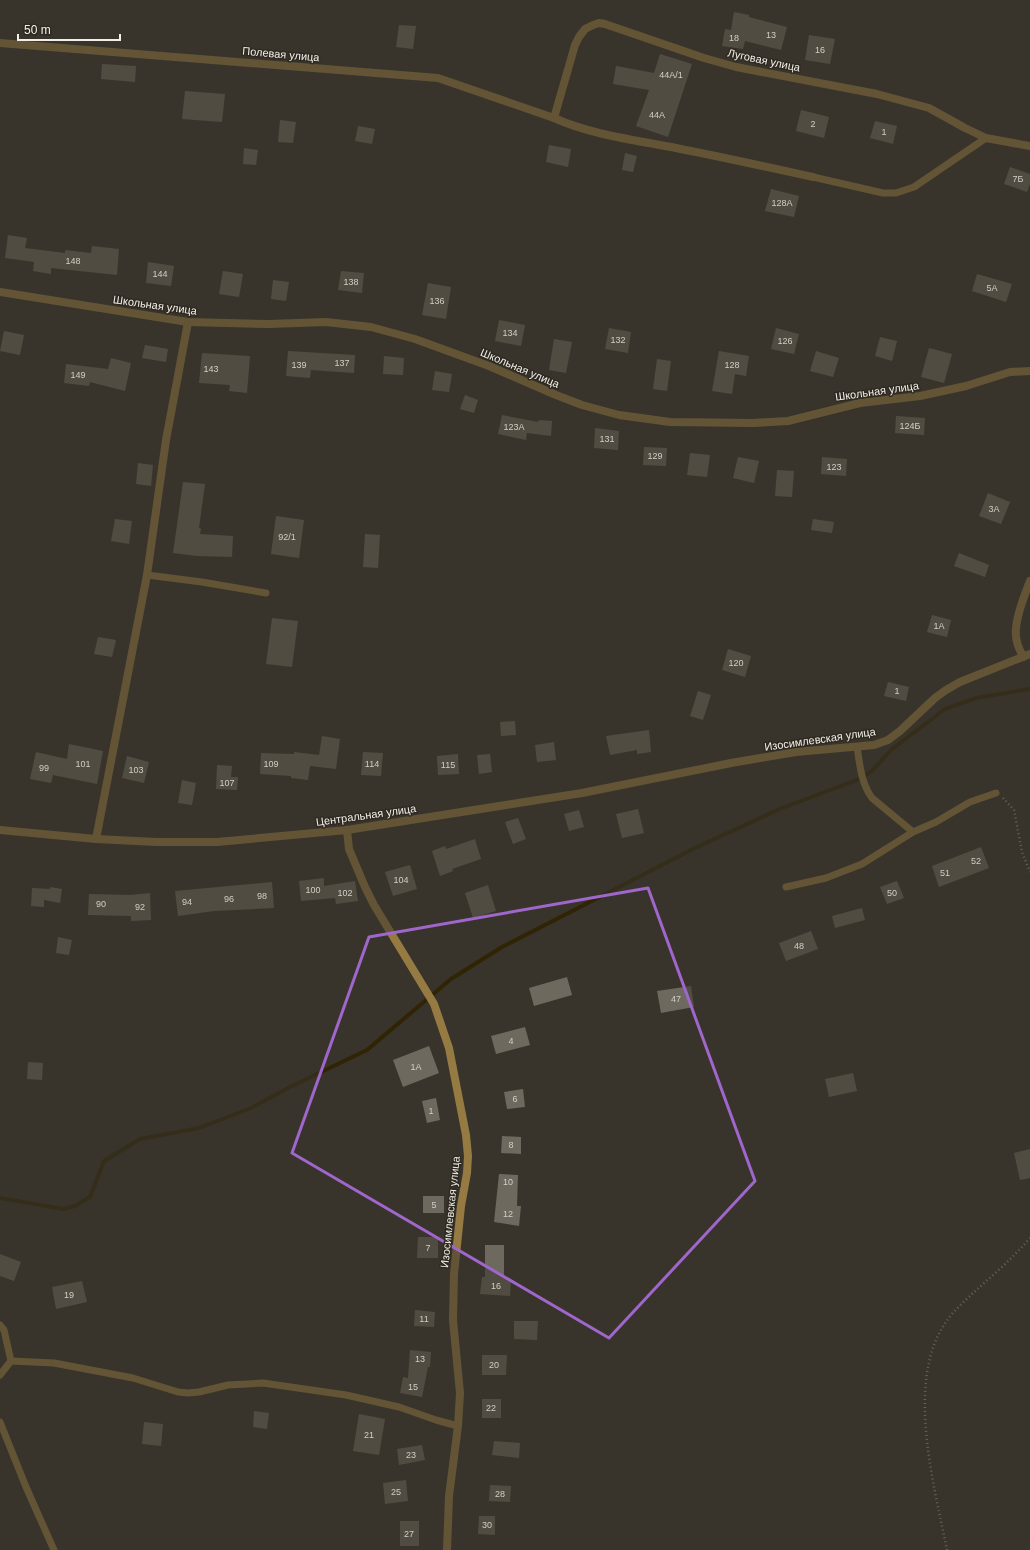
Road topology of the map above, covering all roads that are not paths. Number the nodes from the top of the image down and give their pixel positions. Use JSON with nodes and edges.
{"nodes":[{"id":1,"x":0,"y":43,"type":"edge"},
{"id":2,"x":554,"y":118,"type":"junction"},
{"id":3,"x":986,"y":138,"type":"junction"},
{"id":4,"x":1030,"y":146,"type":"edge"},
{"id":5,"x":813,"y":177,"type":"joint"},
{"id":6,"x":0,"y":292,"type":"edge"},
{"id":7,"x":188,"y":322,"type":"junction"},
{"id":8,"x":1030,"y":371,"type":"edge"},
{"id":9,"x":147,"y":575,"type":"junction"},
{"id":10,"x":1030,"y":581,"type":"edge"},
{"id":11,"x":266,"y":594,"type":"dead end"},
{"id":12,"x":1027,"y":655,"type":"edge"},
{"id":13,"x":857,"y":747,"type":"junction"},
{"id":14,"x":731,"y":762,"type":"joint"},
{"id":15,"x":996,"y":794,"type":"road end"},
{"id":16,"x":0,"y":830,"type":"edge"},
{"id":17,"x":347,"y":830,"type":"junction"},
{"id":18,"x":913,"y":832,"type":"junction"},
{"id":19,"x":96,"y":839,"type":"junction"},
{"id":20,"x":786,"y":887,"type":"dead end"},
{"id":21,"x":0,"y":1325,"type":"edge"},
{"id":22,"x":11,"y":1361,"type":"junction"},
{"id":23,"x":0,"y":1375,"type":"edge"},
{"id":24,"x":0,"y":1422,"type":"edge"},
{"id":25,"x":458,"y":1426,"type":"junction"},
{"id":26,"x":54,"y":1550,"type":"edge"},
{"id":27,"x":447,"y":1550,"type":"edge"}],
"edges":[{"from":1,"to":2,"type":"street","name":"Полевая улица"},
{"from":2,"to":3,"type":"street","name":"Луговая улица"},
{"from":2,"to":5,"type":"street","name":"Полевая улица"},
{"from":3,"to":4,"type":"street","name":"Луговая улица"},
{"from":3,"to":5,"type":"lane"},
{"from":6,"to":7,"type":"street","name":"Школьная улица"},
{"from":7,"to":8,"type":"street","name":"Школьная улица"},
{"from":7,"to":9,"type":"street"},
{"from":9,"to":11,"type":"lane"},
{"from":9,"to":19,"type":"street"},
{"from":10,"to":12,"type":"street"},
{"from":12,"to":13,"type":"street","name":"Изосимлевская улица"},
{"from":13,"to":14,"type":"street","name":"Изосимлевская улица"},
{"from":13,"to":18,"type":"lane"},
{"from":14,"to":17,"type":"street","name":"Центральная улица"},
{"from":15,"to":18,"type":"lane"},
{"from":16,"to":19,"type":"street","name":"Центральная улица"},
{"from":17,"to":19,"type":"street","name":"Центральная улица"},
{"from":17,"to":25,"type":"street","name":"Изосимлевская улица"},
{"from":18,"to":20,"type":"lane"},
{"from":21,"to":22,"type":"lane"},
{"from":22,"to":23,"type":"lane"},
{"from":22,"to":25,"type":"lane"},
{"from":24,"to":26,"type":"lane"},
{"from":25,"to":27,"type":"street","name":"Изосимлевская улица"}]}
